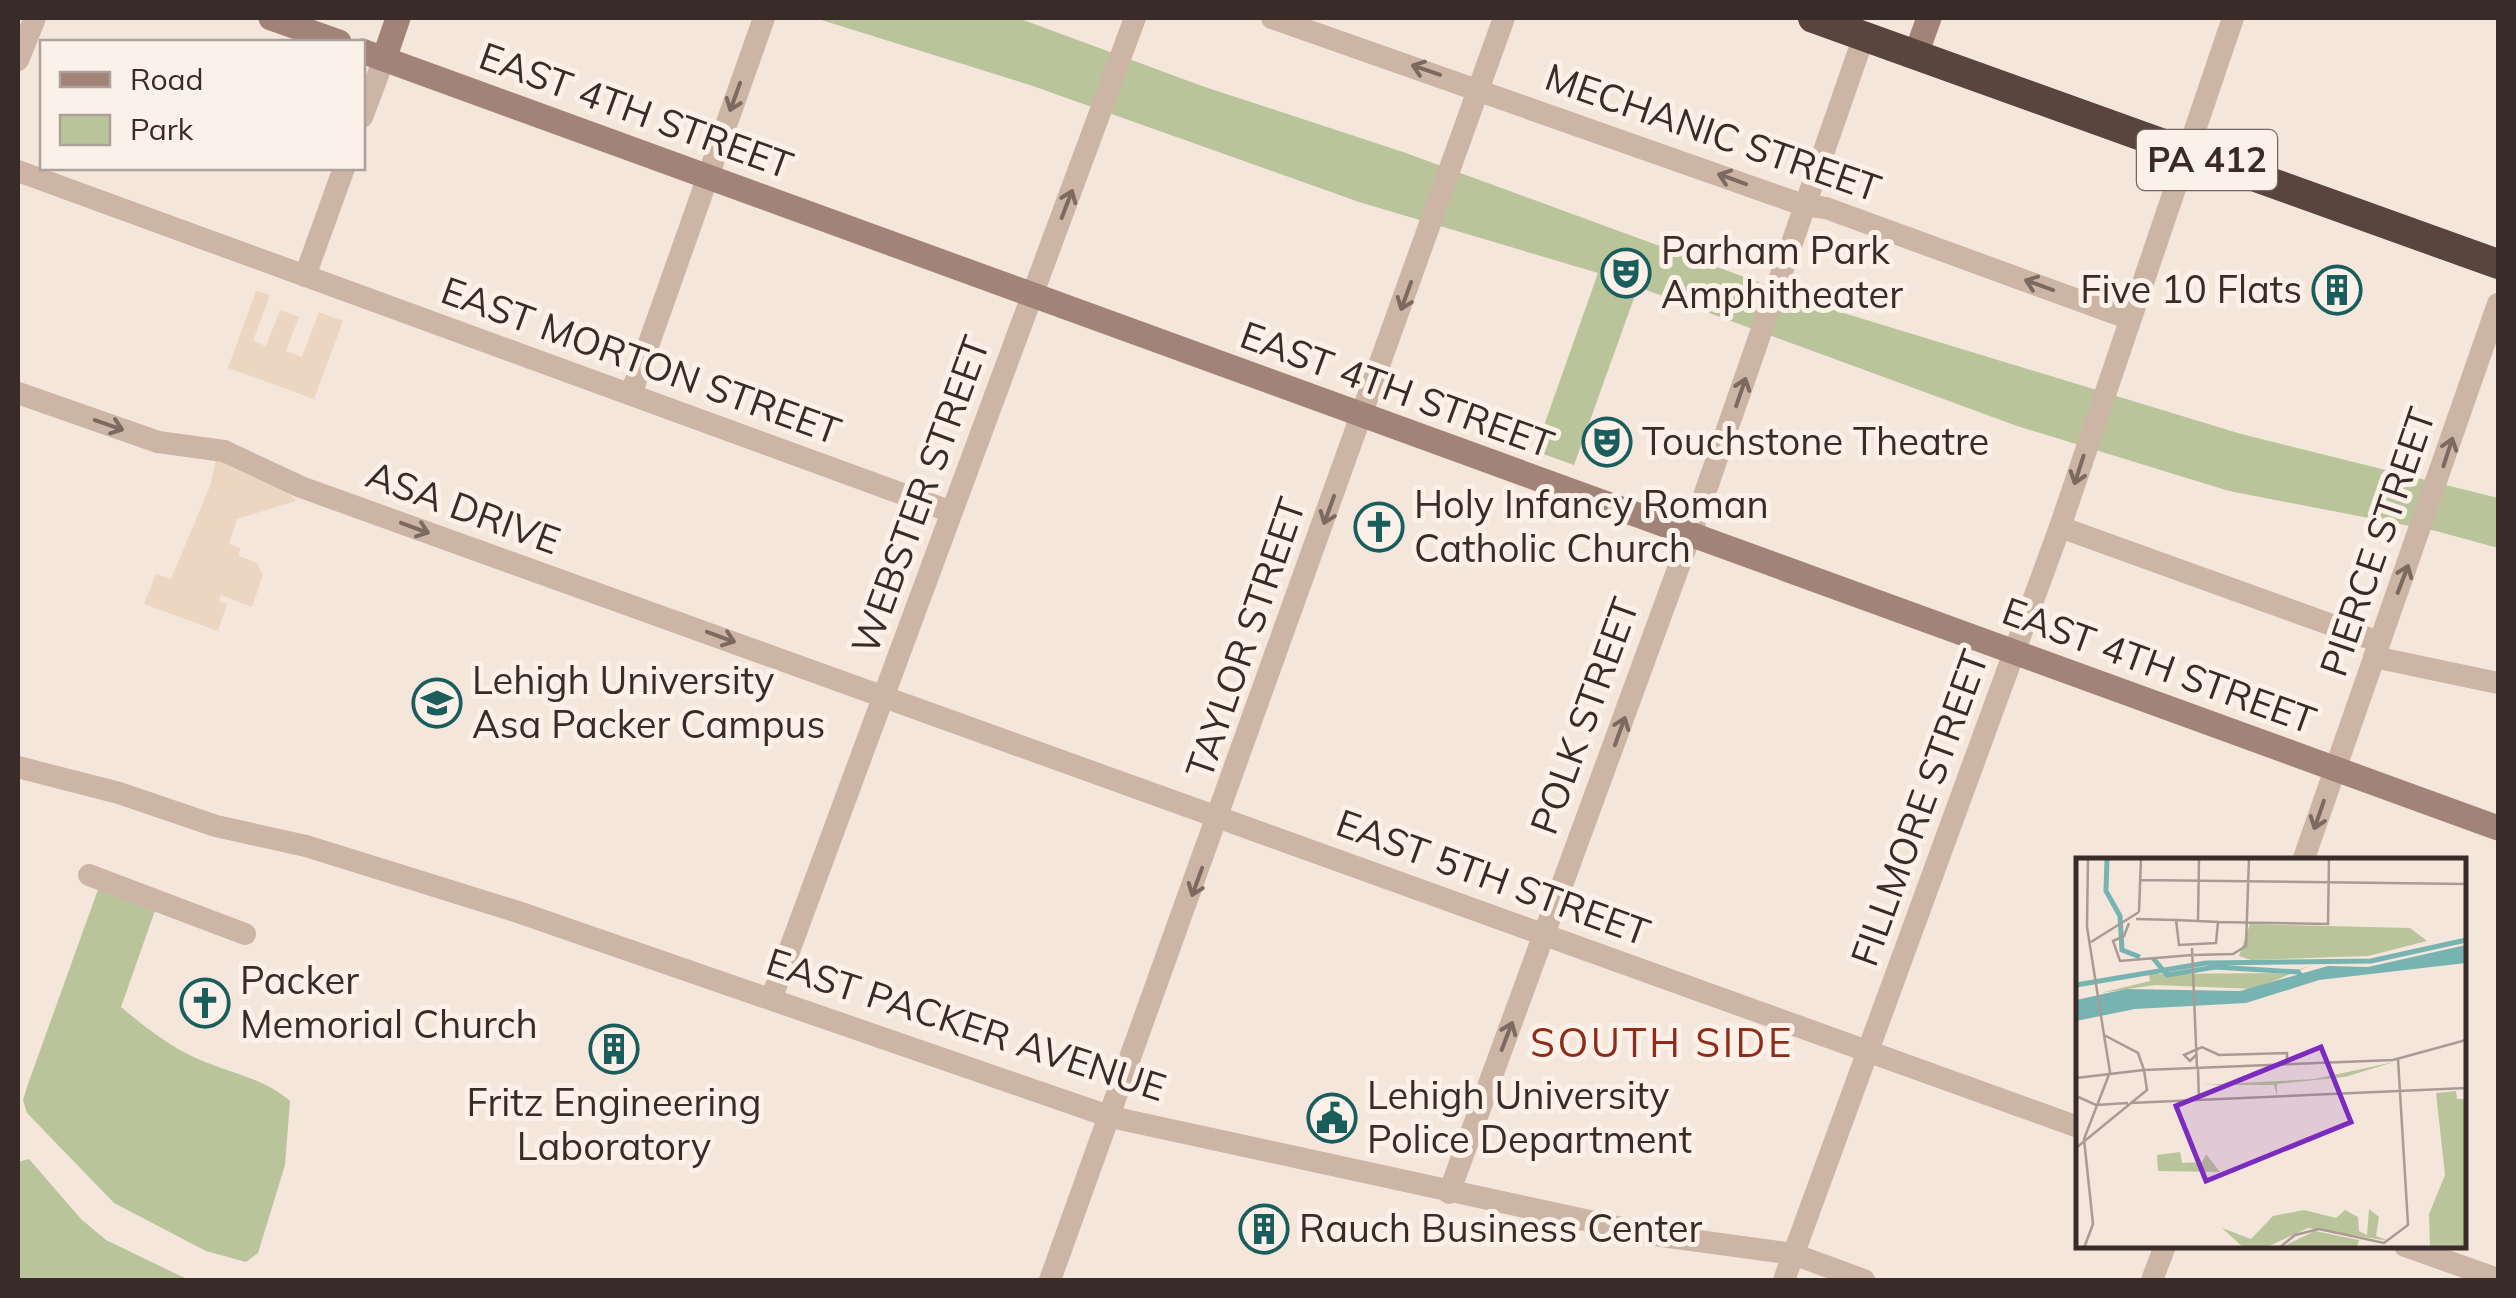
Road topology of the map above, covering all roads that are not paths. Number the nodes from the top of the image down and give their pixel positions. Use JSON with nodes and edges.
{"nodes":[{"id":1,"x":35,"y":18,"type":"edge"},
{"id":2,"x":271,"y":18,"type":"edge"},
{"id":3,"x":398,"y":18,"type":"edge"},
{"id":4,"x":764,"y":18,"type":"edge"},
{"id":5,"x":1135,"y":18,"type":"edge"},
{"id":6,"x":1272,"y":18,"type":"edge"},
{"id":7,"x":1504,"y":18,"type":"edge"},
{"id":8,"x":1813,"y":18,"type":"edge"},
{"id":9,"x":1928,"y":18,"type":"edge"},
{"id":10,"x":2233,"y":18,"type":"edge"},
{"id":11,"x":1864,"y":36,"type":"junction"},
{"id":12,"x":332,"y":40,"type":"edge"},
{"id":13,"x":1916,"y":54,"type":"junction"},
{"id":14,"x":373,"y":56,"type":"edge"},
{"id":15,"x":18,"y":60,"type":"edge"},
{"id":16,"x":1480,"y":88,"type":"junction"},
{"id":17,"x":365,"y":100,"type":"edge"},
{"id":18,"x":2186,"y":152,"type":"junction"},
{"id":19,"x":343,"y":170,"type":"edge"},
{"id":20,"x":18,"y":171,"type":"edge"},
{"id":21,"x":706,"y":176,"type":"junction"},
{"id":22,"x":1803,"y":204,"type":"junction"},
{"id":23,"x":2498,"y":264,"type":"edge"},
{"id":24,"x":305,"y":276,"type":"junction"},
{"id":25,"x":1032,"y":295,"type":"junction"},
{"id":26,"x":2498,"y":304,"type":"edge"},
{"id":27,"x":2130,"y":319,"type":"junction"},
{"id":28,"x":18,"y":393,"type":"edge"},
{"id":29,"x":631,"y":394,"type":"junction"},
{"id":30,"x":1361,"y":418,"type":"junction"},
{"id":31,"x":952,"y":512,"type":"junction"},
{"id":32,"x":2060,"y":527,"type":"junction"},
{"id":33,"x":1690,"y":536,"type":"junction"},
{"id":34,"x":2376,"y":649,"type":"junction"},
{"id":35,"x":2014,"y":653,"type":"junction"},
{"id":36,"x":2498,"y":683,"type":"edge"},
{"id":37,"x":884,"y":695,"type":"junction"},
{"id":38,"x":18,"y":767,"type":"edge"},
{"id":39,"x":2335,"y":770,"type":"junction"},
{"id":40,"x":1220,"y":817,"type":"junction"},
{"id":41,"x":2498,"y":828,"type":"edge"},
{"id":42,"x":2304,"y":858,"type":"edge"},
{"id":43,"x":89,"y":876,"type":"dead end"},
{"id":44,"x":244,"y":934,"type":"dead end"},
{"id":45,"x":1545,"y":934,"type":"junction"},
{"id":46,"x":772,"y":998,"type":"junction"},
{"id":47,"x":1868,"y":1052,"type":"junction"},
{"id":48,"x":1111,"y":1117,"type":"junction"},
{"id":49,"x":2076,"y":1127,"type":"edge"},
{"id":50,"x":1448,"y":1193,"type":"junction"},
{"id":51,"x":2164,"y":1248,"type":"edge"},
{"id":52,"x":2411,"y":1248,"type":"edge"},
{"id":53,"x":1793,"y":1254,"type":"junction"},
{"id":54,"x":2498,"y":1279,"type":"edge"},
{"id":55,"x":1050,"y":1280,"type":"edge"},
{"id":56,"x":1784,"y":1280,"type":"edge"},
{"id":57,"x":1864,"y":1280,"type":"edge"},
{"id":58,"x":2152,"y":1280,"type":"edge"}],
"edges":[{"from":1,"to":15,"type":"street"},
{"from":2,"to":12,"type":"main road"},
{"from":3,"to":14,"type":"main road"},
{"from":4,"to":21,"type":"street","one_way":true},
{"from":25,"to":5,"type":"street","name":"WEBSTER STREET","one_way":true},
{"from":16,"to":6,"type":"street","name":"MECHANIC STREET","one_way":true},
{"from":7,"to":16,"type":"street","name":"TAYLOR STREET"},
{"from":8,"to":11,"type":"highway","number":"PA 412"},
{"from":9,"to":13,"type":"main road"},
{"from":10,"to":18,"type":"street","name":"FILLMORE STREET"},
{"from":11,"to":13,"type":"highway","number":"PA 412"},
{"from":11,"to":22,"type":"street","name":"POLK STREET"},
{"from":13,"to":18,"type":"highway","number":"PA 412"},
{"from":14,"to":17,"type":"street"},
{"from":14,"to":21,"type":"main road","name":"EAST 4TH STREET"},
{"from":22,"to":16,"type":"street","name":"MECHANIC STREET","one_way":true},
{"from":16,"to":30,"type":"street","name":"TAYLOR STREET","one_way":true},
{"from":18,"to":23,"type":"highway","number":"PA 412"},
{"from":18,"to":27,"type":"street","name":"FILLMORE STREET"},
{"from":19,"to":24,"type":"street"},
{"from":20,"to":24,"type":"street","name":"EAST MORTON STREET"},
{"from":21,"to":25,"type":"main road","name":"EAST 4TH STREET"},
{"from":21,"to":29,"type":"street"},
{"from":27,"to":22,"type":"street","name":"MECHANIC STREET","one_way":true},
{"from":33,"to":22,"type":"street","name":"POLK STREET","one_way":true},
{"from":24,"to":29,"type":"street","name":"EAST MORTON STREET"},
{"from":25,"to":30,"type":"main road","name":"EAST 4TH STREET"},
{"from":25,"to":31,"type":"street","name":"WEBSTER STREET"},
{"from":34,"to":26,"type":"street","name":"PIERCE STREET","one_way":true},
{"from":27,"to":32,"type":"street","name":"FILLMORE STREET","one_way":true},
{"from":28,"to":37,"type":"street","name":"ASA DRIVE","one_way":true},
{"from":29,"to":31,"type":"street","name":"EAST MORTON STREET"},
{"from":30,"to":33,"type":"main road","name":"EAST 4TH STREET"},
{"from":30,"to":40,"type":"street","name":"TAYLOR STREET","one_way":true},
{"from":31,"to":37,"type":"street","name":"WEBSTER STREET"},
{"from":32,"to":34,"type":"street"},
{"from":32,"to":35,"type":"street","name":"FILLMORE STREET"},
{"from":33,"to":35,"type":"main road","name":"EAST 4TH STREET"},
{"from":45,"to":33,"type":"street","name":"POLK STREET","one_way":true},
{"from":34,"to":36,"type":"street"},
{"from":34,"to":39,"type":"street","name":"PIERCE STREET"},
{"from":35,"to":39,"type":"main road","name":"EAST 4TH STREET"},
{"from":35,"to":47,"type":"street","name":"FILLMORE STREET"},
{"from":37,"to":40,"type":"street","name":"EAST 5TH STREET"},
{"from":37,"to":46,"type":"street","name":"WEBSTER STREET"},
{"from":38,"to":46,"type":"street","name":"EAST PACKER AVENUE"},
{"from":39,"to":41,"type":"main road","name":"EAST 4TH STREET"},
{"from":39,"to":42,"type":"street","name":"PIERCE STREET","one_way":true},
{"from":40,"to":45,"type":"street","name":"EAST 5TH STREET"},
{"from":40,"to":48,"type":"street","name":"TAYLOR STREET","one_way":true},
{"from":43,"to":44,"type":"street"},
{"from":45,"to":47,"type":"street","name":"EAST 5TH STREET"},
{"from":50,"to":45,"type":"street","name":"POLK STREET","one_way":true},
{"from":46,"to":48,"type":"street","name":"EAST PACKER AVENUE"},
{"from":47,"to":49,"type":"street","name":"EAST 5TH STREET"},
{"from":47,"to":53,"type":"street","name":"FILLMORE STREET"},
{"from":48,"to":50,"type":"street","name":"EAST PACKER AVENUE"},
{"from":48,"to":55,"type":"street","name":"TAYLOR STREET"},
{"from":50,"to":53,"type":"street","name":"EAST PACKER AVENUE"},
{"from":51,"to":58,"type":"street"},
{"from":52,"to":54,"type":"street"},
{"from":53,"to":56,"type":"street","name":"FILLMORE STREET"},
{"from":53,"to":57,"type":"street","name":"EAST PACKER AVENUE"}]}
